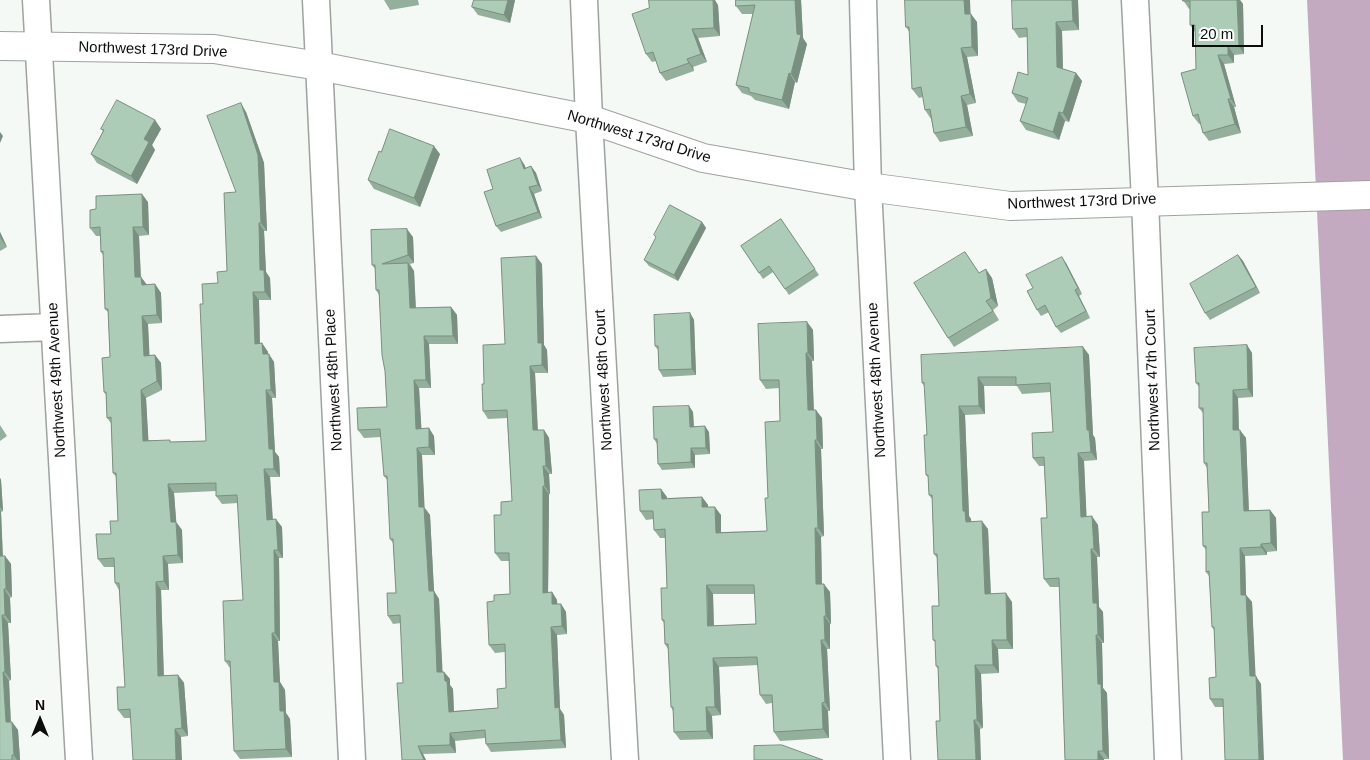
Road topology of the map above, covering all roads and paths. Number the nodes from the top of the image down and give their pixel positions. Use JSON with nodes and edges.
{"nodes":[{"id":1,"x":36,"y":0,"type":"edge"},
{"id":2,"x":316,"y":0,"type":"edge"},
{"id":3,"x":584,"y":0,"type":"edge"},
{"id":4,"x":863,"y":0,"type":"edge"},
{"id":5,"x":1135,"y":0,"type":"edge"},
{"id":6,"x":0,"y":46,"type":"edge"},
{"id":7,"x":38,"y":46,"type":"junction"},
{"id":8,"x":319,"y":66,"type":"junction"},
{"id":9,"x":589,"y":119,"type":"junction"},
{"id":10,"x":868,"y":187,"type":"junction"},
{"id":11,"x":1370,"y":195,"type":"edge"},
{"id":12,"x":1145,"y":201,"type":"junction"},
{"id":13,"x":54,"y":327,"type":"junction"},
{"id":14,"x":0,"y":328,"type":"edge"},
{"id":15,"x":79,"y":760,"type":"edge"},
{"id":16,"x":352,"y":760,"type":"edge"},
{"id":17,"x":626,"y":760,"type":"edge"},
{"id":18,"x":897,"y":760,"type":"edge"},
{"id":19,"x":1168,"y":760,"type":"edge"}],
"edges":[{"from":1,"to":7,"type":"street","name":"Northwest 49th Avenue"},
{"from":2,"to":8,"type":"street","name":"Northwest 48th Place"},
{"from":3,"to":9,"type":"street","name":"Northwest 48th Court"},
{"from":4,"to":10,"type":"street","name":"Northwest 48th Avenue"},
{"from":5,"to":12,"type":"street","name":"Northwest 47th Court"},
{"from":6,"to":7,"type":"street","name":"Northwest 173rd Drive"},
{"from":7,"to":8,"type":"street","name":"Northwest 173rd Drive"},
{"from":7,"to":13,"type":"street","name":"Northwest 49th Avenue"},
{"from":8,"to":9,"type":"street","name":"Northwest 173rd Drive"},
{"from":8,"to":16,"type":"street","name":"Northwest 48th Place"},
{"from":9,"to":10,"type":"street","name":"Northwest 173rd Drive"},
{"from":9,"to":17,"type":"street","name":"Northwest 48th Court"},
{"from":10,"to":12,"type":"street","name":"Northwest 173rd Drive"},
{"from":10,"to":18,"type":"street","name":"Northwest 48th Avenue"},
{"from":11,"to":12,"type":"street","name":"Northwest 173rd Drive"},
{"from":12,"to":19,"type":"street","name":"Northwest 47th Court"},
{"from":13,"to":14,"type":"street"},
{"from":13,"to":15,"type":"street","name":"Northwest 49th Avenue"}]}
